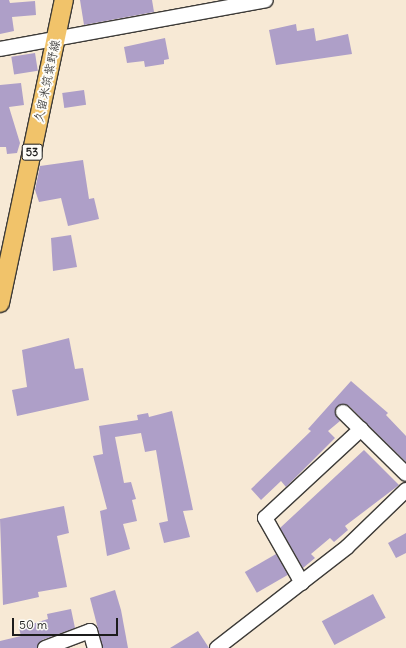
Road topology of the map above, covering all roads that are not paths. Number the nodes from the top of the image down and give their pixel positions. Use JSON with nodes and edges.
{"nodes":[{"id":1,"x":64,"y":0,"type":"edge"},
{"id":2,"x":266,"y":0,"type":"edge"},
{"id":3,"x":56,"y":40,"type":"junction"},
{"id":4,"x":0,"y":49,"type":"edge"},
{"id":5,"x":0,"y":303,"type":"edge"},
{"id":6,"x":343,"y":412,"type":"dead end"},
{"id":7,"x":361,"y":429,"type":"junction"},
{"id":8,"x":406,"y":474,"type":"edge"},
{"id":9,"x":404,"y":499,"type":"edge"},
{"id":10,"x":302,"y":583,"type":"junction"},
{"id":11,"x":45,"y":648,"type":"edge"},
{"id":12,"x":95,"y":648,"type":"edge"},
{"id":13,"x":217,"y":648,"type":"edge"}],
"edges":[{"from":1,"to":3,"type":"main road","name":"久留米筑紫野線","number":"53"},
{"from":2,"to":3,"type":"street"},
{"from":3,"to":4,"type":"street"},
{"from":3,"to":5,"type":"main road","name":"久留米筑紫野線","number":"53"},
{"from":6,"to":7,"type":"street"},
{"from":7,"to":8,"type":"street"},
{"from":7,"to":10,"type":"street"},
{"from":9,"to":10,"type":"street"},
{"from":10,"to":13,"type":"street"},
{"from":11,"to":12,"type":"street"}]}
